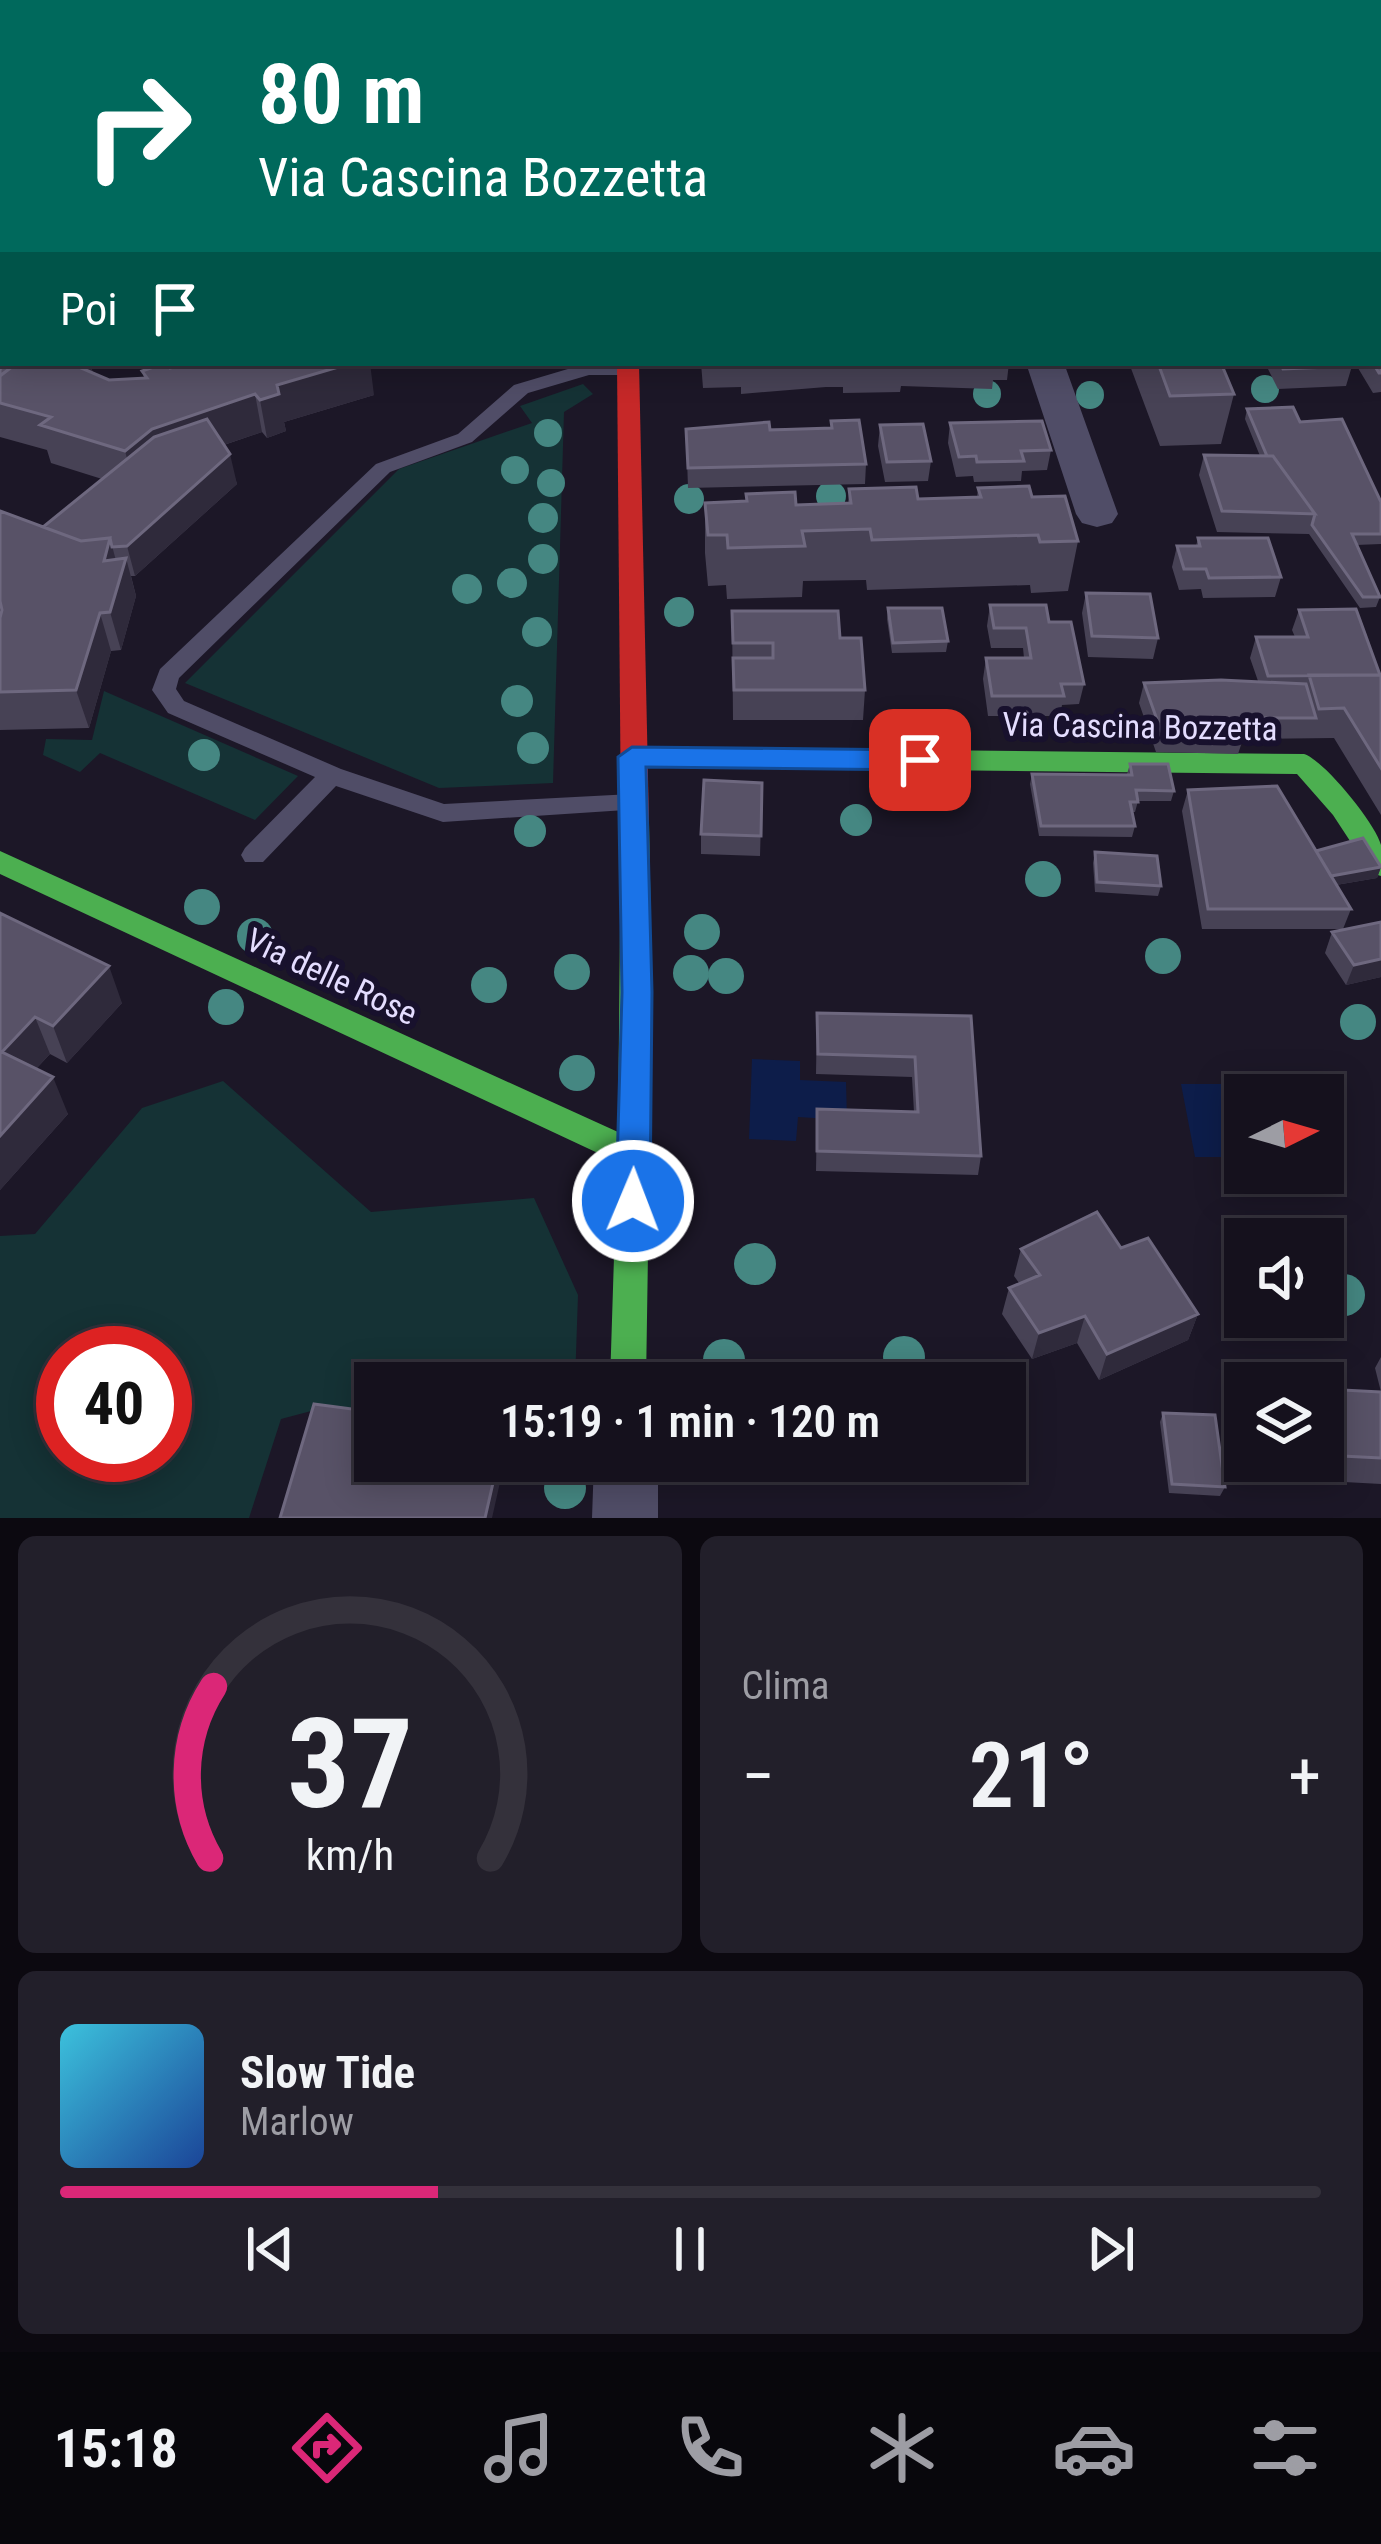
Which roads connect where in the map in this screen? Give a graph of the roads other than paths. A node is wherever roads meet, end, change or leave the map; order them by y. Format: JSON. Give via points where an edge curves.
{"nodes":[{"id":1,"x":628,"y":366,"type":"edge"},
{"id":2,"x":1046,"y":366,"type":"edge"},
{"id":3,"x":1097,"y":514,"type":"dead end"},
{"id":4,"x":632,"y":757,"type":"junction"},
{"id":5,"x":332,"y":775,"type":"junction"},
{"id":6,"x":634,"y":803,"type":"junction"},
{"id":7,"x":254,"y":855,"type":"dead end"},
{"id":8,"x":0,"y":862,"type":"edge"},
{"id":9,"x":1381,"y":865,"type":"edge"},
{"id":10,"x":634,"y":1155,"type":"junction"},
{"id":11,"x":629,"y":1362,"type":"edge"},
{"id":12,"x":626,"y":1482,"type":"edge"},
{"id":13,"x":625,"y":1518,"type":"edge"}],
"edges":[{"from":1,"to":4,"type":"street"},
{"from":1,"to":5,"type":"lane","via":[[521,389],[465,438],[383,469],[168,675],[164,690],[176,706]]},
{"from":2,"to":3,"type":"street"},
{"from":4,"to":6,"type":"street"},
{"from":4,"to":9,"type":"street","name":"Via Cascina Bozzetta","via":[[1304,764]]},
{"from":5,"to":6,"type":"lane","via":[[442,813]]},
{"from":5,"to":7,"type":"lane"},
{"from":6,"to":10,"type":"street"},
{"from":8,"to":10,"type":"street","name":"Via delle Rose"},
{"from":10,"to":11,"type":"street"},
{"from":12,"to":13,"type":"street"}]}
